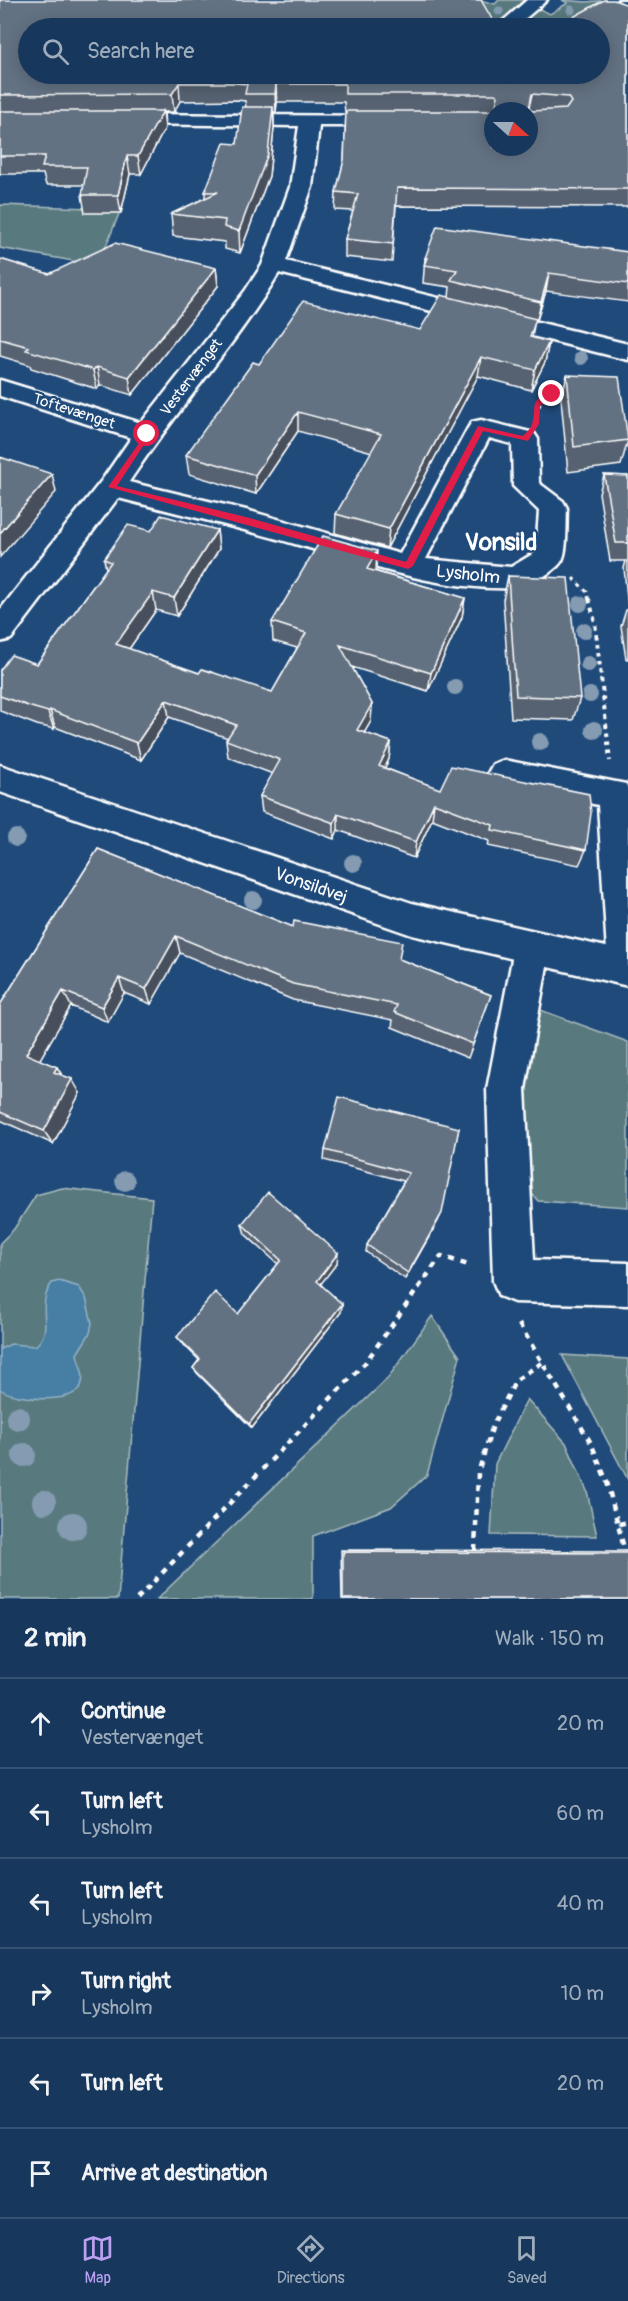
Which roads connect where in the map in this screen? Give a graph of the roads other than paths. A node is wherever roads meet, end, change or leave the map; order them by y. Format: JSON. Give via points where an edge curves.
{"nodes":[{"id":1,"x":538,"y":0,"type":"edge"},
{"id":2,"x":516,"y":18,"type":"edge"},
{"id":3,"x":95,"y":120,"type":"edge"},
{"id":4,"x":310,"y":120,"type":"junction"},
{"id":5,"x":413,"y":120,"type":"edge"},
{"id":6,"x":273,"y":265,"type":"junction"},
{"id":7,"x":628,"y":352,"type":"edge"},
{"id":8,"x":0,"y":388,"type":"edge"},
{"id":9,"x":147,"y":434,"type":"junction"},
{"id":10,"x":112,"y":487,"type":"junction"},
{"id":11,"x":408,"y":566,"type":"junction"},
{"id":12,"x":0,"y":631,"type":"edge"},
{"id":13,"x":504,"y":773,"type":"dead end"},
{"id":14,"x":0,"y":778,"type":"edge"},
{"id":15,"x":532,"y":949,"type":"junction"},
{"id":16,"x":627,"y":969,"type":"edge"},
{"id":17,"x":628,"y":1284,"type":"edge"}],
"edges":[{"from":1,"to":2,"type":"street"},
{"from":3,"to":4,"type":"street"},
{"from":4,"to":5,"type":"street"},
{"from":4,"to":6,"type":"street","name":"Vestervænget","via":[[301,187]]},
{"from":6,"to":7,"type":"street"},
{"from":6,"to":9,"type":"street","name":"Vestervænget"},
{"from":8,"to":9,"type":"street","name":"Toftevænget"},
{"from":9,"to":10,"type":"street","name":"Vestervænget"},
{"from":10,"to":11,"type":"street","name":"Lysholm"},
{"from":10,"to":12,"type":"street","name":"Vestervænget"},
{"from":11,"to":11,"type":"street","name":"Lysholm","via":[[516,578],[550,557],[553,508],[526,486],[525,439],[481,428]]},
{"from":13,"to":16,"type":"street","via":[[614,794]]},
{"from":14,"to":15,"type":"street","name":"Vonsildvej","via":[[412,920]]},
{"from":15,"to":16,"type":"street","name":"Vonsildvej"},
{"from":15,"to":17,"type":"street","via":[[506,1089],[514,1281]]}]}
